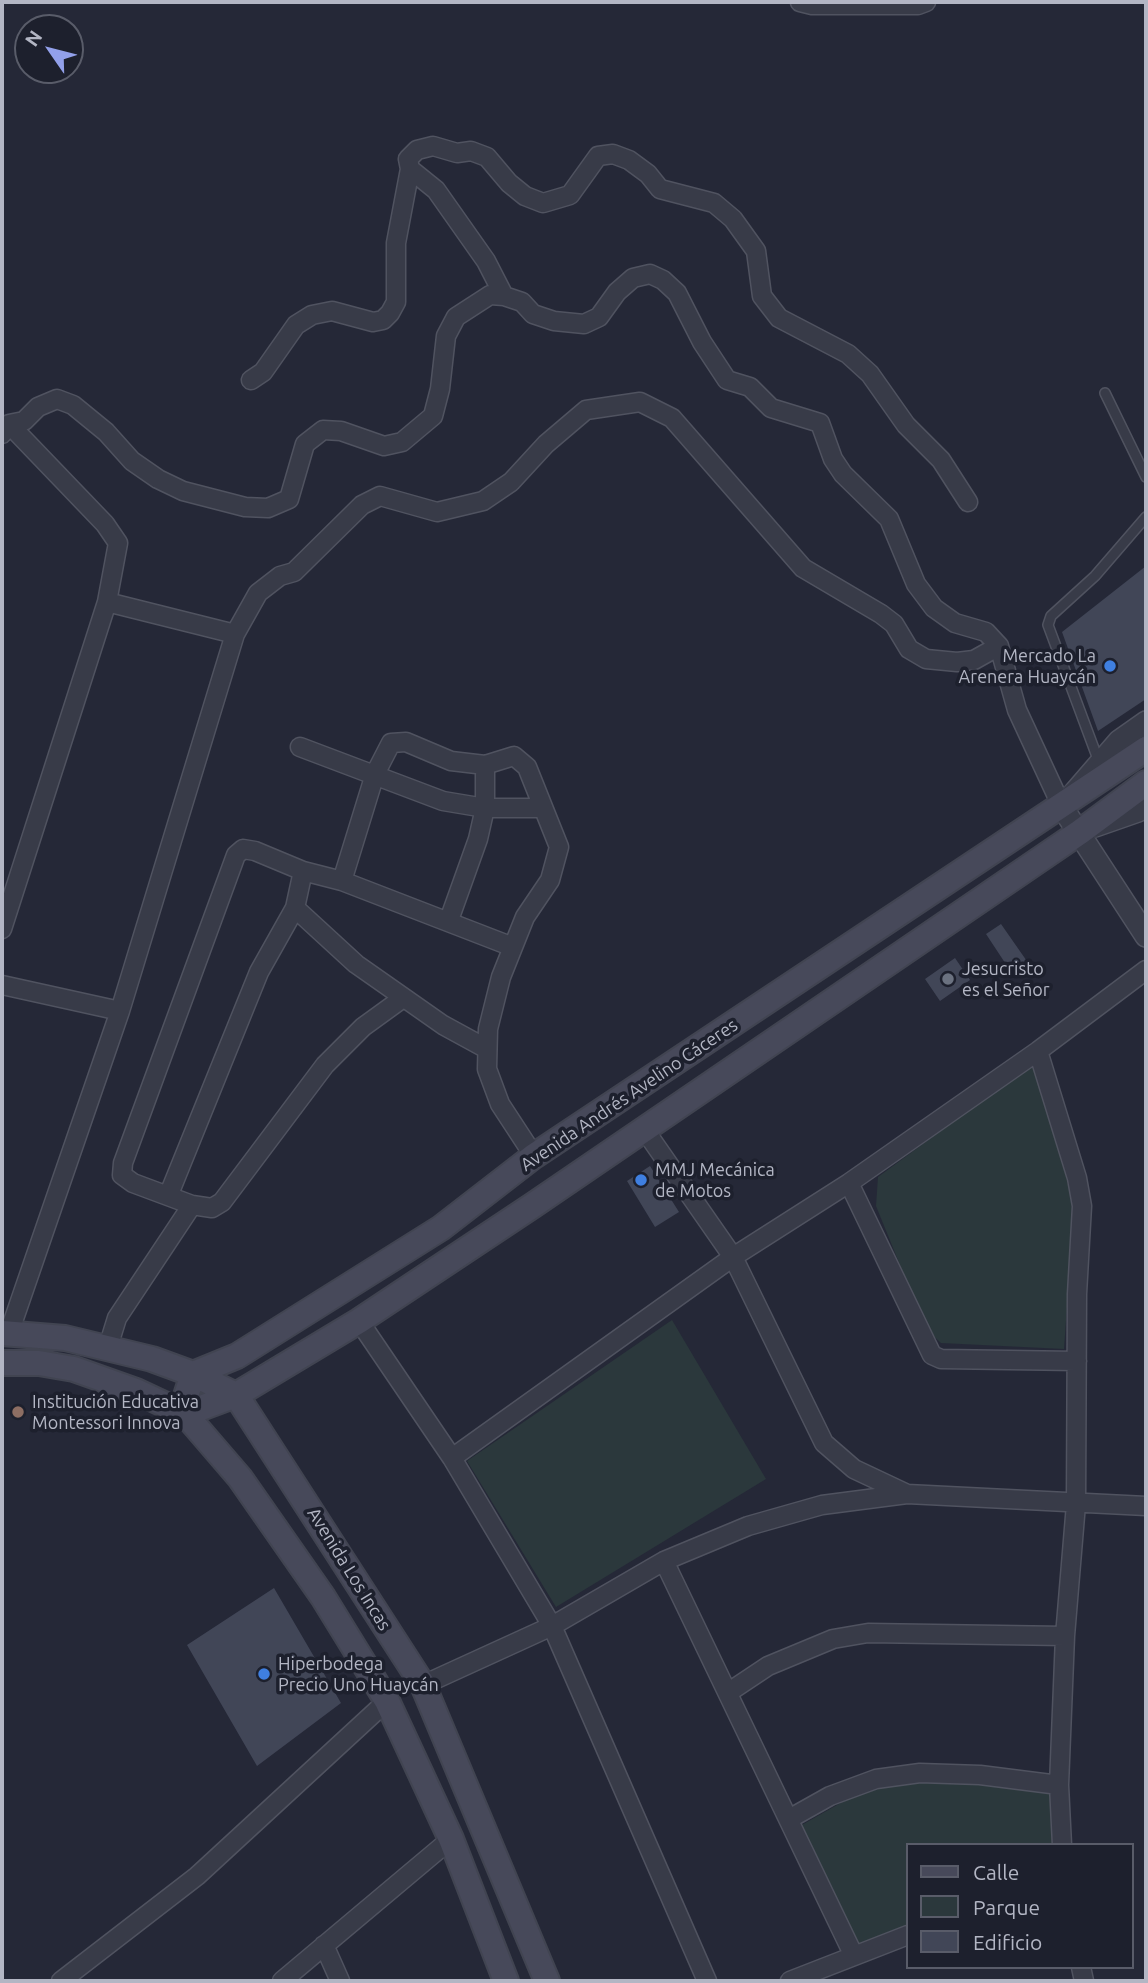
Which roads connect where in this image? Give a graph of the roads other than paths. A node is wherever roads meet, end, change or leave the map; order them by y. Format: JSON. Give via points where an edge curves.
{"nodes":[{"id":1,"x":800,"y":2,"type":"edge"},
{"id":2,"x":926,"y":2,"type":"edge"},
{"id":3,"x":410,"y":169,"type":"junction"},
{"id":4,"x":504,"y":296,"type":"junction"},
{"id":5,"x":251,"y":380,"type":"dead end"},
{"id":6,"x":1105,"y":393,"type":"dead end"},
{"id":7,"x":5,"y":429,"type":"edge"},
{"id":8,"x":1146,"y":477,"type":"edge"},
{"id":9,"x":968,"y":502,"type":"dead end"},
{"id":10,"x":1146,"y":517,"type":"edge"},
{"id":11,"x":107,"y":602,"type":"junction"},
{"id":12,"x":235,"y":634,"type":"junction"},
{"id":13,"x":999,"y":646,"type":"junction"},
{"id":14,"x":1146,"y":722,"type":"edge"},
{"id":15,"x":300,"y":747,"type":"dead end"},
{"id":16,"x":1146,"y":749,"type":"edge"},
{"id":17,"x":1100,"y":763,"type":"junction"},
{"id":18,"x":485,"y":765,"type":"junction"},
{"id":19,"x":375,"y":775,"type":"junction"},
{"id":20,"x":1146,"y":783,"type":"edge"},
{"id":21,"x":1146,"y":805,"type":"edge"},
{"id":22,"x":1062,"y":807,"type":"junction"},
{"id":23,"x":485,"y":808,"type":"junction"},
{"id":24,"x":542,"y":808,"type":"junction"},
{"id":25,"x":1080,"y":832,"type":"junction"},
{"id":26,"x":303,"y":872,"type":"junction"},
{"id":27,"x":342,"y":881,"type":"junction"},
{"id":28,"x":295,"y":908,"type":"junction"},
{"id":29,"x":449,"y":920,"type":"junction"},
{"id":30,"x":2,"y":929,"type":"edge"},
{"id":31,"x":1146,"y":936,"type":"edge"},
{"id":32,"x":513,"y":947,"type":"junction"},
{"id":33,"x":1146,"y":970,"type":"edge"},
{"id":34,"x":816,"y":972,"type":"junction"},
{"id":35,"x":2,"y":985,"type":"edge"},
{"id":36,"x":403,"y":998,"type":"junction"},
{"id":37,"x":835,"y":998,"type":"junction"},
{"id":38,"x":120,"y":1011,"type":"junction"},
{"id":39,"x":488,"y":1049,"type":"junction"},
{"id":40,"x":1038,"y":1051,"type":"junction"},
{"id":41,"x":645,"y":1129,"type":"junction"},
{"id":42,"x":534,"y":1156,"type":"junction"},
{"id":43,"x":849,"y":1183,"type":"junction"},
{"id":44,"x":169,"y":1194,"type":"junction"},
{"id":45,"x":192,"y":1205,"type":"junction"},
{"id":46,"x":441,"y":1228,"type":"junction"},
{"id":47,"x":457,"y":1255,"type":"junction"},
{"id":48,"x":733,"y":1257,"type":"junction"},
{"id":49,"x":359,"y":1321,"type":"junction"},
{"id":50,"x":5,"y":1333,"type":"edge"},
{"id":51,"x":108,"y":1348,"type":"junction"},
{"id":52,"x":1077,"y":1361,"type":"junction"},
{"id":53,"x":2,"y":1363,"type":"edge"},
{"id":54,"x":193,"y":1374,"type":"junction"},
{"id":55,"x":236,"y":1395,"type":"junction"},
{"id":56,"x":184,"y":1415,"type":"junction"},
{"id":57,"x":452,"y":1458,"type":"junction"},
{"id":58,"x":906,"y":1494,"type":"junction"},
{"id":59,"x":1076,"y":1504,"type":"junction"},
{"id":60,"x":1146,"y":1506,"type":"edge"},
{"id":61,"x":664,"y":1561,"type":"junction"},
{"id":62,"x":552,"y":1626,"type":"junction"},
{"id":63,"x":1065,"y":1636,"type":"junction"},
{"id":64,"x":422,"y":1685,"type":"junction"},
{"id":65,"x":729,"y":1692,"type":"junction"},
{"id":66,"x":387,"y":1701,"type":"junction"},
{"id":67,"x":1059,"y":1785,"type":"junction"},
{"id":68,"x":789,"y":1819,"type":"junction"},
{"id":69,"x":451,"y":1839,"type":"junction"},
{"id":70,"x":1062,"y":1843,"type":"edge"},
{"id":71,"x":906,"y":1936,"type":"edge"},
{"id":72,"x":324,"y":1945,"type":"junction"},
{"id":73,"x":854,"y":1956,"type":"junction"},
{"id":74,"x":61,"y":1981,"type":"edge"},
{"id":75,"x":282,"y":1981,"type":"edge"},
{"id":76,"x":341,"y":1981,"type":"edge"},
{"id":77,"x":506,"y":1981,"type":"edge"},
{"id":78,"x":547,"y":1981,"type":"edge"},
{"id":79,"x":707,"y":1981,"type":"edge"},
{"id":80,"x":790,"y":1981,"type":"edge"}],
"edges":[{"from":1,"to":2,"type":"street"},
{"from":3,"to":4,"type":"street","via":[[436,190],[486,261]]},
{"from":3,"to":5,"type":"street","via":[[396,243],[396,302],[390,313],[373,322],[332,311],[312,315],[296,325],[263,372]]},
{"from":3,"to":9,"type":"street","via":[[408,159],[417,150],[433,146],[457,153],[471,151],[487,157],[525,196],[543,203],[570,195],[598,156],[613,154],[649,174],[660,189],[714,203],[733,219],[756,251],[762,296],[779,318],[848,354],[870,374],[906,425],[941,460]]},
{"from":4,"to":7,"type":"street","via":[[489,295],[456,317],[446,336],[433,416],[402,442],[384,446],[341,431],[323,430],[305,444],[289,499],[268,508],[245,507],[158,480],[73,405],[57,399]]},
{"from":4,"to":13,"type":"street","via":[[554,321],[584,324],[599,317],[633,278],[650,274],[663,280],[685,305],[727,380],[750,387],[771,408],[820,423],[843,474],[889,519],[916,584],[934,608],[955,623],[986,632]]},
{"from":6,"to":8,"type":"lane"},
{"from":7,"to":11,"type":"street","via":[[105,524],[118,542]]},
{"from":10,"to":17,"type":"lane","via":[[1095,576],[1051,616],[1048,625]]},
{"from":11,"to":12,"type":"street"},
{"from":11,"to":30,"type":"street"},
{"from":12,"to":13,"type":"street","via":[[258,593],[293,572],[362,505],[380,496],[437,512],[483,501],[511,482],[545,444],[586,410],[640,402],[672,418],[803,568],[881,614],[894,624],[909,649],[926,659],[957,662],[974,660]]},
{"from":12,"to":38,"type":"street"},
{"from":13,"to":22,"type":"street","via":[[1017,710]]},
{"from":14,"to":17,"type":"street","name":"Avenida Andrés Avelino Cáceres","via":[[1119,741]]},
{"from":15,"to":19,"type":"street"},
{"from":16,"to":22,"type":"main road","name":"Avenida Andrés Avelino Cáceres"},
{"from":17,"to":22,"type":"street","name":"Avenida Andrés Avelino Cáceres"},
{"from":18,"to":19,"type":"street","via":[[451,761],[406,742],[391,743]]},
{"from":18,"to":23,"type":"street"},
{"from":18,"to":24,"type":"street","via":[[514,757],[522,760]]},
{"from":19,"to":23,"type":"street","via":[[443,801]]},
{"from":19,"to":27,"type":"street"},
{"from":20,"to":25,"type":"main road","name":"Avenida Andrés Avelino Cáceres"},
{"from":21,"to":25,"type":"street","name":"Avenida Andrés Avelino Cáceres"},
{"from":22,"to":25,"type":"street"},
{"from":22,"to":34,"type":"main road","name":"Avenida Andrés Avelino Cáceres"},
{"from":23,"to":24,"type":"street"},
{"from":23,"to":29,"type":"street"},
{"from":24,"to":32,"type":"street","via":[[559,847],[556,863]]},
{"from":25,"to":31,"type":"street"},
{"from":25,"to":37,"type":"main road","name":"Avenida Andrés Avelino Cáceres"},
{"from":26,"to":27,"type":"street"},
{"from":26,"to":28,"type":"street"},
{"from":26,"to":44,"type":"street","via":[[255,851],[243,849],[236,855],[123,1163],[122,1175],[133,1183]]},
{"from":27,"to":29,"type":"street"},
{"from":28,"to":36,"type":"street","via":[[356,964]]},
{"from":28,"to":44,"type":"street","via":[[259,972]]},
{"from":29,"to":32,"type":"street"},
{"from":32,"to":39,"type":"street","via":[[488,1029]]},
{"from":33,"to":40,"type":"street"},
{"from":34,"to":37,"type":"main road"},
{"from":34,"to":42,"type":"main road","name":"Avenida Andrés Avelino Cáceres"},
{"from":35,"to":38,"type":"street"},
{"from":36,"to":39,"type":"street"},
{"from":36,"to":45,"type":"street","via":[[363,1027],[325,1065],[222,1202],[212,1208]]},
{"from":37,"to":41,"type":"main road","name":"Avenida Andrés Avelino Cáceres"},
{"from":38,"to":50,"type":"street"},
{"from":39,"to":42,"type":"street","via":[[487,1069],[500,1104]]},
{"from":40,"to":43,"type":"street"},
{"from":40,"to":52,"type":"street","via":[[1082,1206]]},
{"from":41,"to":47,"type":"main road","name":"Avenida Andrés Avelino Cáceres"},
{"from":41,"to":48,"type":"street"},
{"from":42,"to":46,"type":"main road","name":"Avenida Andrés Avelino Cáceres"},
{"from":43,"to":48,"type":"street"},
{"from":43,"to":52,"type":"street","via":[[932,1355],[941,1359]]},
{"from":44,"to":45,"type":"street"},
{"from":45,"to":51,"type":"street","via":[[117,1318]]},
{"from":46,"to":47,"type":"main road"},
{"from":46,"to":54,"type":"main road","name":"Avenida Andrés Avelino Cáceres","via":[[237,1356]]},
{"from":47,"to":49,"type":"main road","name":"Avenida Andrés Avelino Cáceres"},
{"from":48,"to":57,"type":"street"},
{"from":48,"to":58,"type":"street","via":[[824,1443],[854,1469]]},
{"from":49,"to":55,"type":"main road","name":"Avenida Andrés Avelino Cáceres"},
{"from":49,"to":57,"type":"street"},
{"from":50,"to":51,"type":"main road","via":[[65,1338]]},
{"from":51,"to":54,"type":"main road"},
{"from":52,"to":59,"type":"street"},
{"from":53,"to":56,"type":"main road","via":[[74,1369],[136,1391]]},
{"from":54,"to":55,"type":"main road"},
{"from":54,"to":56,"type":"main road"},
{"from":55,"to":56,"type":"main road","name":"Avenida Andrés Avelino Cáceres"},
{"from":55,"to":64,"type":"main road","name":"Avenida Los Incas"},
{"from":56,"to":66,"type":"main road","name":"Avenida Los Incas","via":[[247,1489],[323,1597]]},
{"from":57,"to":62,"type":"street"},
{"from":58,"to":59,"type":"street"},
{"from":58,"to":61,"type":"street","via":[[822,1505],[748,1526]]},
{"from":59,"to":60,"type":"street"},
{"from":59,"to":63,"type":"street"},
{"from":61,"to":62,"type":"street"},
{"from":61,"to":65,"type":"street"},
{"from":62,"to":64,"type":"street"},
{"from":62,"to":79,"type":"street"},
{"from":63,"to":65,"type":"street","via":[[868,1633],[834,1639],[768,1666]]},
{"from":63,"to":67,"type":"street"},
{"from":64,"to":78,"type":"main road","name":"Avenida Los Incas"},
{"from":65,"to":68,"type":"street"},
{"from":66,"to":69,"type":"main road","name":"Avenida Los Incas"},
{"from":66,"to":74,"type":"street","via":[[197,1876]]},
{"from":67,"to":68,"type":"street","via":[[920,1773],[876,1779],[830,1796]]},
{"from":67,"to":70,"type":"street"},
{"from":68,"to":73,"type":"street"},
{"from":69,"to":72,"type":"street"},
{"from":69,"to":77,"type":"main road","name":"Avenida Los Incas"},
{"from":71,"to":73,"type":"street"},
{"from":72,"to":75,"type":"street"},
{"from":72,"to":76,"type":"street"},
{"from":73,"to":80,"type":"street"}]}
